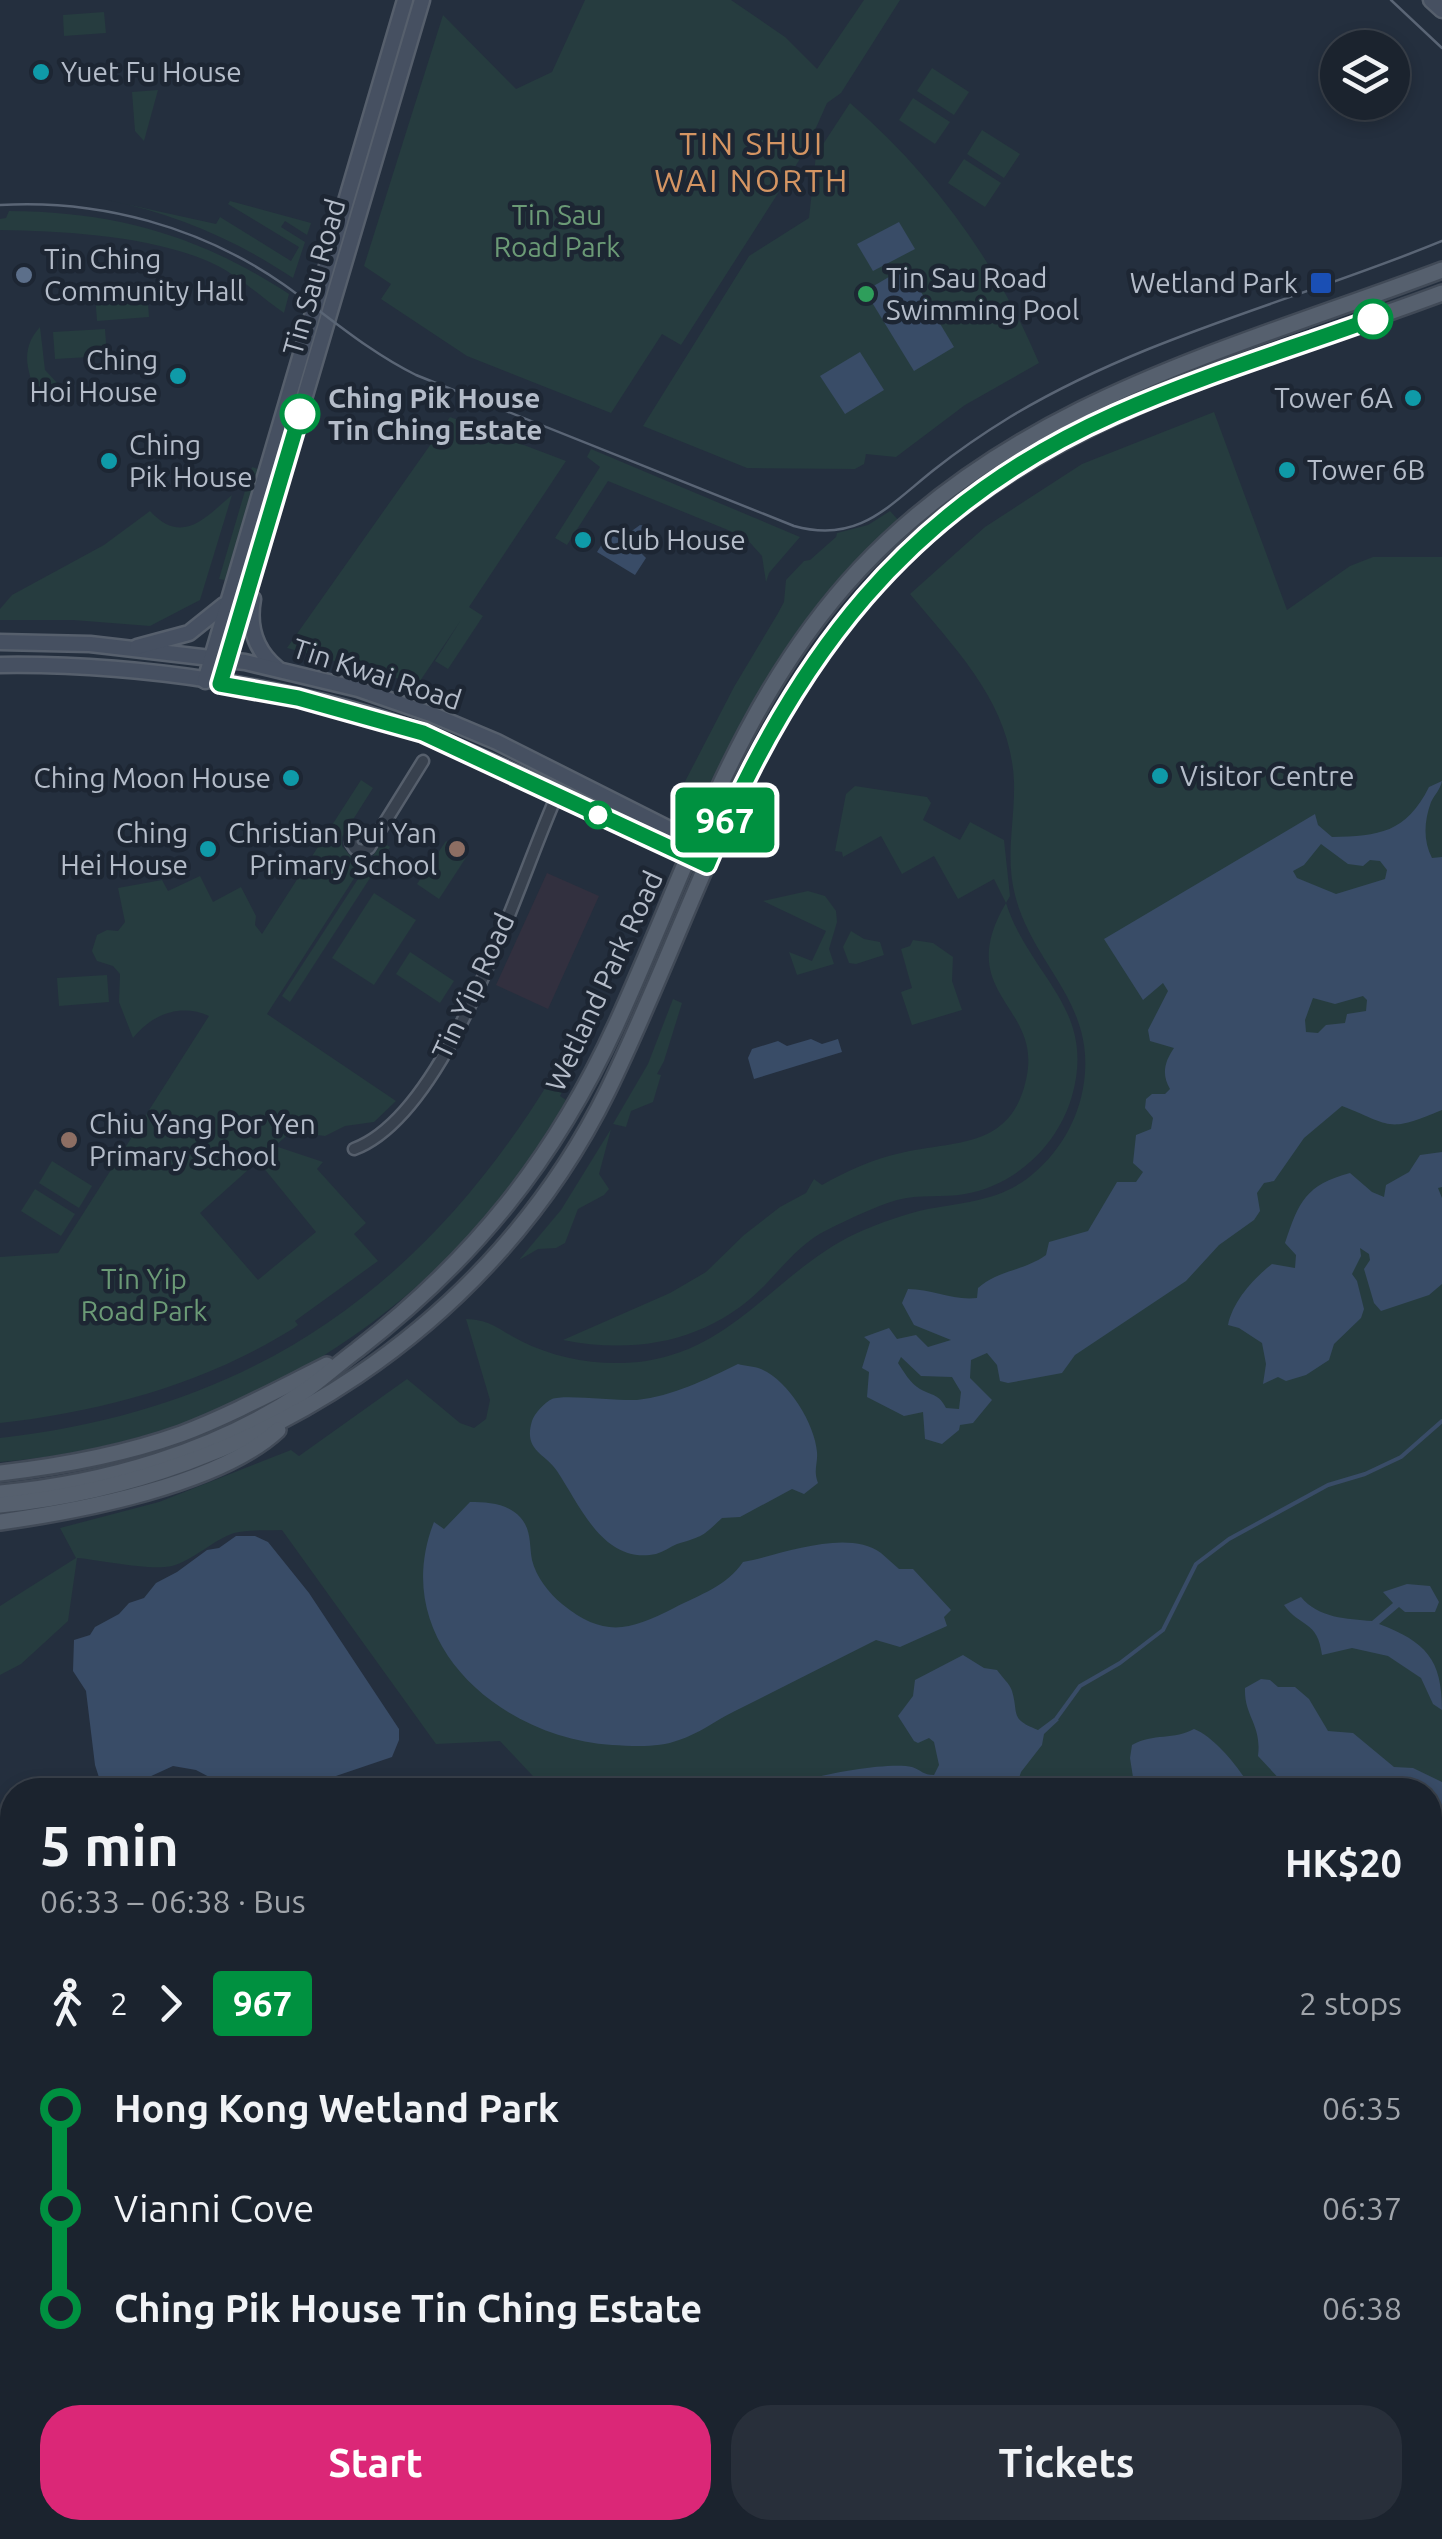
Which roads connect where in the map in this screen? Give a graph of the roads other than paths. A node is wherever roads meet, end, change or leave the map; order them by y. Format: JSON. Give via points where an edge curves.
{"nodes":[{"id":1,"x":405,"y":0,"type":"edge"},
{"id":2,"x":422,"y":0,"type":"edge"},
{"id":3,"x":1431,"y":0,"type":"edge"},
{"id":4,"x":1442,"y":10,"type":"edge"},
{"id":5,"x":1442,"y":270,"type":"edge"},
{"id":6,"x":1442,"y":293,"type":"edge"},
{"id":7,"x":264,"y":535,"type":"junction"},
{"id":8,"x":227,"y":600,"type":"junction"},
{"id":9,"x":0,"y":642,"type":"edge"},
{"id":10,"x":130,"y":648,"type":"junction"},
{"id":11,"x":210,"y":659,"type":"junction"},
{"id":12,"x":227,"y":660,"type":"junction"},
{"id":13,"x":0,"y":665,"type":"edge"},
{"id":14,"x":278,"y":669,"type":"junction"},
{"id":15,"x":212,"y":682,"type":"junction"},
{"id":16,"x":423,"y":761,"type":"dead end"},
{"id":17,"x":557,"y":795,"type":"junction"},
{"id":18,"x":353,"y":835,"type":"dead end"},
{"id":19,"x":686,"y":850,"type":"junction"},
{"id":20,"x":710,"y":858,"type":"junction"},
{"id":21,"x":354,"y":1149,"type":"dead end"},
{"id":22,"x":354,"y":1352,"type":"junction"},
{"id":23,"x":288,"y":1420,"type":"junction"},
{"id":24,"x":216,"y":1445,"type":"junction"},
{"id":25,"x":0,"y":1473,"type":"edge"},
{"id":26,"x":0,"y":1493,"type":"edge"},
{"id":27,"x":0,"y":1506,"type":"edge"},
{"id":28,"x":0,"y":1522,"type":"edge"}],
"edges":[{"from":1,"to":8,"type":"street","name":"Tin Sau Road"},
{"from":2,"to":7,"type":"street","name":"Tin Sau Road"},
{"from":3,"to":4,"type":"street"},
{"from":5,"to":19,"type":"main road","via":[[1107,396],[960,480],[884,545],[810,628],[747,727]]},
{"from":6,"to":20,"type":"main road","name":"Wetland Park Road","via":[[1116,414],[973,497],[899,560],[828,642],[766,737]]},
{"from":7,"to":12,"type":"street","name":"Tin Sau Road"},
{"from":7,"to":14,"type":"street","via":[[252,629]]},
{"from":8,"to":10,"type":"street","via":[[190,632]]},
{"from":8,"to":11,"type":"street","name":"Tin Sau Road"},
{"from":9,"to":10,"type":"street","name":"Tin Kwai Road"},
{"from":10,"to":11,"type":"street","name":"Tin Kwai Road"},
{"from":11,"to":12,"type":"street","name":"Tin Kwai Road"},
{"from":11,"to":15,"type":"street","name":"Tin Sau Road"},
{"from":12,"to":14,"type":"street","name":"Tin Kwai Road"},
{"from":12,"to":15,"type":"street","name":"Tin Sau Road"},
{"from":13,"to":15,"type":"street","name":"Tin Kwai Road","via":[[114,668]]},
{"from":14,"to":19,"type":"street","name":"Tin Kwai Road","via":[[449,722]]},
{"from":15,"to":17,"type":"street","name":"Tin Kwai Road","via":[[392,722]]},
{"from":16,"to":18,"type":"street","via":[[369,848],[354,850]]},
{"from":17,"to":19,"type":"street","name":"Tin Kwai Road"},
{"from":17,"to":21,"type":"street","name":"Tin Yip Road","via":[[450,1042],[396,1122]]},
{"from":19,"to":20,"type":"street","name":"Tin Kwai Road"},
{"from":19,"to":22,"type":"main road","name":"Wetland Park Road","via":[[586,1086],[528,1180],[452,1268]]},
{"from":20,"to":23,"type":"main road","name":"Wetland Park Road","via":[[611,1084],[547,1193],[468,1284],[414,1333]]},
{"from":22,"to":24,"type":"main road","name":"Wetland Park Road"},
{"from":22,"to":25,"type":"main road","via":[[182,1434],[109,1455]]},
{"from":23,"to":24,"type":"main road","name":"Wetland Park Road"},
{"from":23,"to":28,"type":"main road","via":[[262,1444],[190,1478]]},
{"from":24,"to":26,"type":"main road","name":"Wetland Park Road","via":[[68,1484]]},
{"from":24,"to":27,"type":"main road","name":"Wetland Park Road","via":[[135,1482]]}]}
